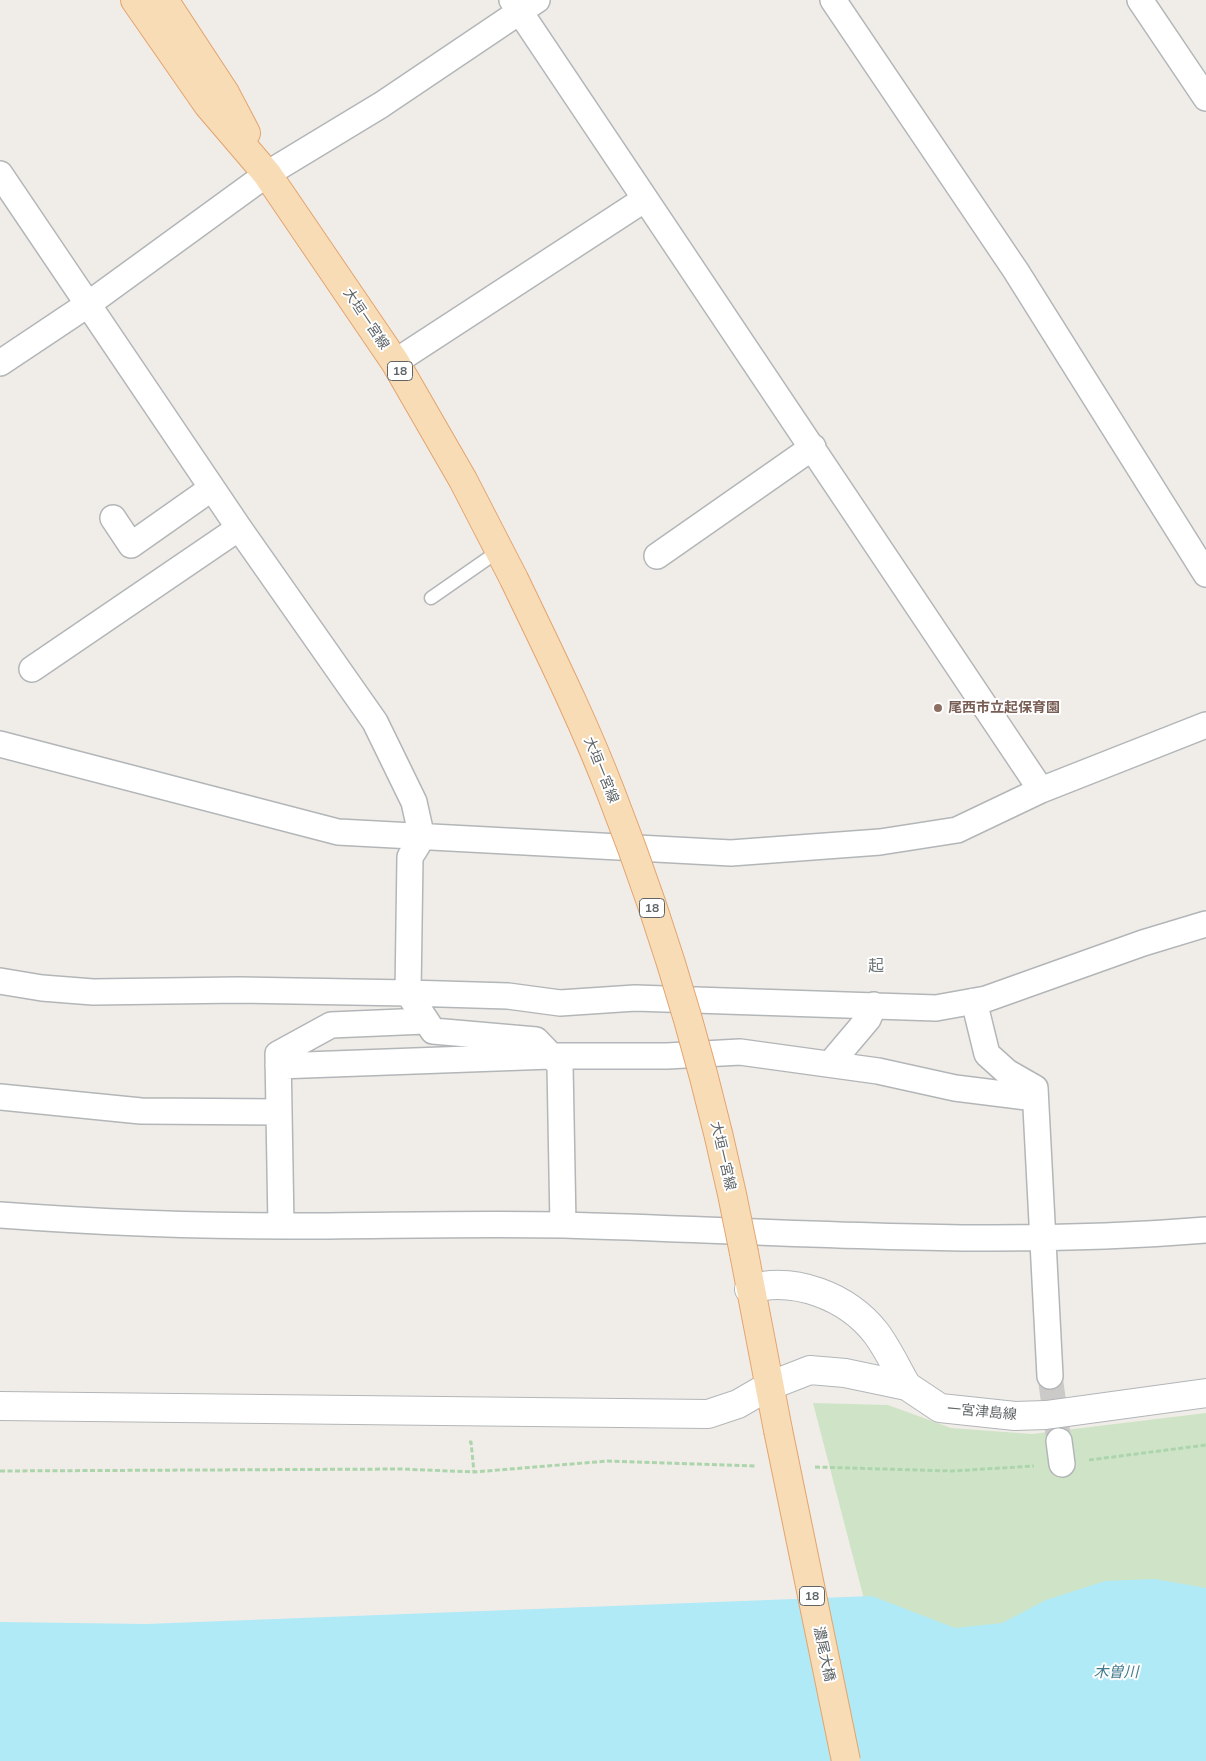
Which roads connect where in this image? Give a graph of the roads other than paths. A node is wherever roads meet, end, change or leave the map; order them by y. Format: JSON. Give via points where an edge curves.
{"nodes":[{"id":1,"x":135,"y":0,"type":"edge"},
{"id":2,"x":164,"y":0,"type":"edge"},
{"id":3,"x":833,"y":0,"type":"edge"},
{"id":4,"x":1140,"y":0,"type":"edge"},
{"id":5,"x":523,"y":4,"type":"edge"},
{"id":6,"x":1206,"y":98,"type":"edge"},
{"id":7,"x":0,"y":174,"type":"edge"},
{"id":8,"x":267,"y":174,"type":"junction"},
{"id":9,"x":645,"y":199,"type":"junction"},
{"id":10,"x":87,"y":305,"type":"junction"},
{"id":11,"x":396,"y":362,"type":"junction"},
{"id":12,"x":0,"y":363,"type":"edge"},
{"id":13,"x":813,"y":447,"type":"junction"},
{"id":14,"x":212,"y":488,"type":"junction"},
{"id":15,"x":113,"y":518,"type":"dead end"},
{"id":16,"x":239,"y":528,"type":"junction"},
{"id":17,"x":500,"y":550,"type":"junction"},
{"id":18,"x":657,"y":556,"type":"dead end"},
{"id":19,"x":1206,"y":574,"type":"edge"},
{"id":20,"x":431,"y":598,"type":"dead end"},
{"id":21,"x":32,"y":669,"type":"dead end"},
{"id":22,"x":1206,"y":725,"type":"edge"},
{"id":23,"x":0,"y":744,"type":"edge"},
{"id":24,"x":1041,"y":790,"type":"junction"},
{"id":25,"x":422,"y":838,"type":"junction"},
{"id":26,"x":1206,"y":924,"type":"edge"},
{"id":27,"x":0,"y":981,"type":"edge"},
{"id":28,"x":408,"y":993,"type":"junction"},
{"id":29,"x":974,"y":1001,"type":"junction"},
{"id":30,"x":874,"y":1005,"type":"junction"},
{"id":31,"x":425,"y":1021,"type":"junction"},
{"id":32,"x":551,"y":1056,"type":"junction"},
{"id":33,"x":830,"y":1064,"type":"junction"},
{"id":34,"x":278,"y":1066,"type":"junction"},
{"id":35,"x":0,"y":1096,"type":"edge"},
{"id":36,"x":1035,"y":1098,"type":"junction"},
{"id":37,"x":278,"y":1112,"type":"junction"},
{"id":38,"x":0,"y":1215,"type":"edge"},
{"id":39,"x":563,"y":1225,"type":"junction"},
{"id":40,"x":281,"y":1226,"type":"junction"},
{"id":41,"x":1206,"y":1230,"type":"edge"},
{"id":42,"x":1042,"y":1239,"type":"junction"},
{"id":43,"x":749,"y":1289,"type":"junction"},
{"id":44,"x":1050,"y":1376,"type":"tunnel mouth"},
{"id":45,"x":769,"y":1386,"type":"junction"},
{"id":46,"x":907,"y":1386,"type":"junction"},
{"id":47,"x":1206,"y":1393,"type":"edge"},
{"id":48,"x":0,"y":1406,"type":"edge"},
{"id":49,"x":778,"y":1430,"type":"joint"},
{"id":50,"x":846,"y":1761,"type":"edge"}],
"edges":[{"from":1,"to":8,"type":"main road","name":"大垣一宮線","number":"18","via":[[208,105]]},
{"from":2,"to":8,"type":"main road","name":"大垣一宮線","number":"18","via":[[225,93]]},
{"from":3,"to":19,"type":"street","via":[[1016,271]]},
{"from":4,"to":6,"type":"street"},
{"from":5,"to":8,"type":"street","via":[[381,105]]},
{"from":5,"to":9,"type":"street"},
{"from":7,"to":10,"type":"street"},
{"from":8,"to":10,"type":"street"},
{"from":8,"to":11,"type":"main road","name":"大垣一宮線","number":"18"},
{"from":9,"to":11,"type":"street"},
{"from":9,"to":13,"type":"street"},
{"from":10,"to":12,"type":"street"},
{"from":10,"to":14,"type":"street"},
{"from":11,"to":17,"type":"main road","name":"大垣一宮線","number":"18"},
{"from":13,"to":18,"type":"street"},
{"from":13,"to":24,"type":"street"},
{"from":14,"to":15,"type":"street","via":[[131,545]]},
{"from":14,"to":16,"type":"street"},
{"from":16,"to":21,"type":"street"},
{"from":16,"to":25,"type":"street","via":[[375,722],[414,802]]},
{"from":17,"to":20,"type":"lane"},
{"from":17,"to":43,"type":"main road","name":"大垣一宮線","number":"18","bridge":true,"via":[[569,694],[611,792],[656,918],[706,1083],[729,1178]]},
{"from":22,"to":24,"type":"street"},
{"from":23,"to":25,"type":"street","via":[[338,832]]},
{"from":24,"to":25,"type":"street","via":[[957,830],[880,842],[730,852]]},
{"from":25,"to":28,"type":"street","via":[[410,857]]},
{"from":26,"to":29,"type":"street"},
{"from":27,"to":28,"type":"street","via":[[93,992]]},
{"from":28,"to":30,"type":"street","via":[[508,996],[560,1003],[635,998]]},
{"from":28,"to":31,"type":"street"},
{"from":29,"to":30,"type":"street","via":[[936,1008]]},
{"from":29,"to":36,"type":"street","via":[[987,1054],[1007,1072],[1035,1088]]},
{"from":30,"to":33,"type":"street","via":[[868,1019]]},
{"from":31,"to":32,"type":"street","via":[[433,1031],[536,1040]]},
{"from":31,"to":34,"type":"street","via":[[330,1025],[278,1054]]},
{"from":32,"to":33,"type":"street","via":[[740,1052]]},
{"from":32,"to":34,"type":"street"},
{"from":32,"to":39,"type":"street","via":[[560,1065]]},
{"from":33,"to":36,"type":"street","via":[[956,1088]]},
{"from":34,"to":37,"type":"street"},
{"from":35,"to":37,"type":"street","via":[[140,1111]]},
{"from":36,"to":42,"type":"street"},
{"from":37,"to":40,"type":"street"},
{"from":38,"to":40,"type":"street"},
{"from":39,"to":40,"type":"street"},
{"from":39,"to":42,"type":"street"},
{"from":41,"to":42,"type":"street"},
{"from":42,"to":44,"type":"street"},
{"from":43,"to":45,"type":"main road","name":"大垣一宮線","number":"18"},
{"from":43,"to":46,"type":"street","via":[[767,1284],[804,1287],[849,1308],[876,1333]]},
{"from":45,"to":46,"type":"street","name":"一宮津島線","via":[[810,1370],[881,1379]]},
{"from":45,"to":48,"type":"street","name":"一宮津島線","via":[[738,1404],[708,1414]]},
{"from":45,"to":49,"type":"main road","name":"大垣一宮線","number":"18"},
{"from":46,"to":47,"type":"street","name":"一宮津島線","via":[[940,1408],[1015,1416],[1046,1415]]},
{"from":49,"to":50,"type":"main road","name":"濃尾大橋","number":"18","bridge":true}]}
